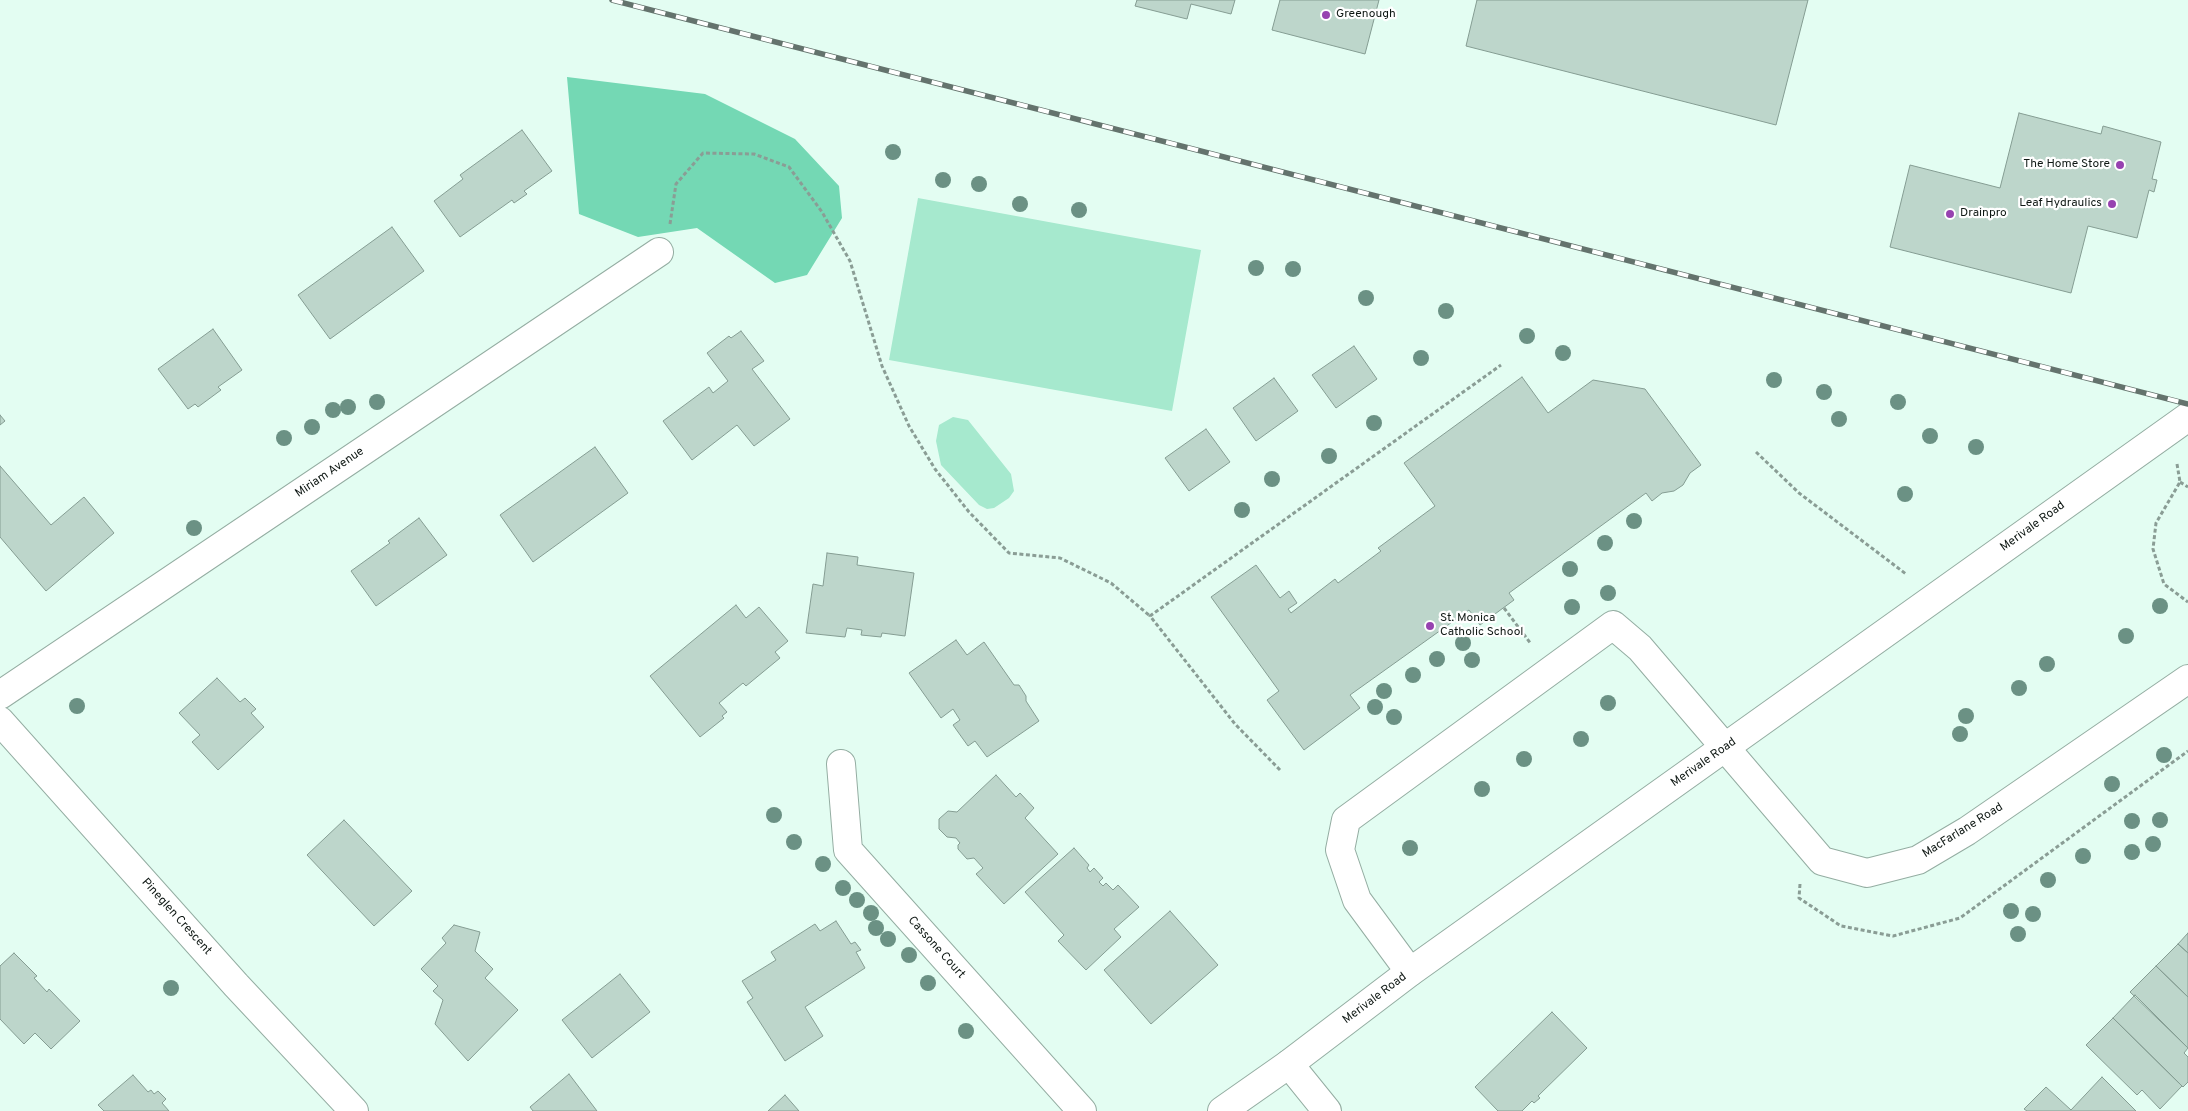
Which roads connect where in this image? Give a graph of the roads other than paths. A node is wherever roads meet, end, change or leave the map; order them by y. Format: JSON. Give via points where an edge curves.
{"nodes":[{"id":1,"x":659,"y":252,"type":"road end"},
{"id":2,"x":2179,"y":423,"type":"edge"},
{"id":3,"x":2188,"y":679,"type":"edge"},
{"id":4,"x":0,"y":695,"type":"edge"},
{"id":5,"x":0,"y":721,"type":"edge"},
{"id":6,"x":1726,"y":747,"type":"junction"},
{"id":7,"x":841,"y":764,"type":"dead end"},
{"id":8,"x":1410,"y":972,"type":"junction"},
{"id":9,"x":1289,"y":1064,"type":"junction"},
{"id":10,"x":354,"y":1111,"type":"edge"},
{"id":11,"x":1082,"y":1111,"type":"edge"},
{"id":12,"x":1222,"y":1111,"type":"edge"},
{"id":13,"x":1327,"y":1111,"type":"edge"}],
"edges":[{"from":1,"to":4,"type":"street","name":"Miriam Avenue"},
{"from":2,"to":6,"type":"street","name":"Merivale Road"},
{"from":3,"to":6,"type":"street","name":"MacFarlane Road","via":[[1967,832],[1918,860],[1867,873],[1822,861]]},
{"from":5,"to":10,"type":"street","name":"Pineglen Crescent","via":[[236,985]]},
{"from":6,"to":8,"type":"street","name":"Merivale Road"},
{"from":6,"to":8,"type":"street","name":"MacFarlane Road","via":[[1640,648],[1613,625],[1346,820],[1340,850],[1357,900]]},
{"from":7,"to":11,"type":"street","name":"Cassone Court","via":[[848,850]]},
{"from":8,"to":9,"type":"street","name":"Merivale Road"},
{"from":9,"to":12,"type":"street","name":"Merivale Road"},
{"from":9,"to":13,"type":"street"}]}
